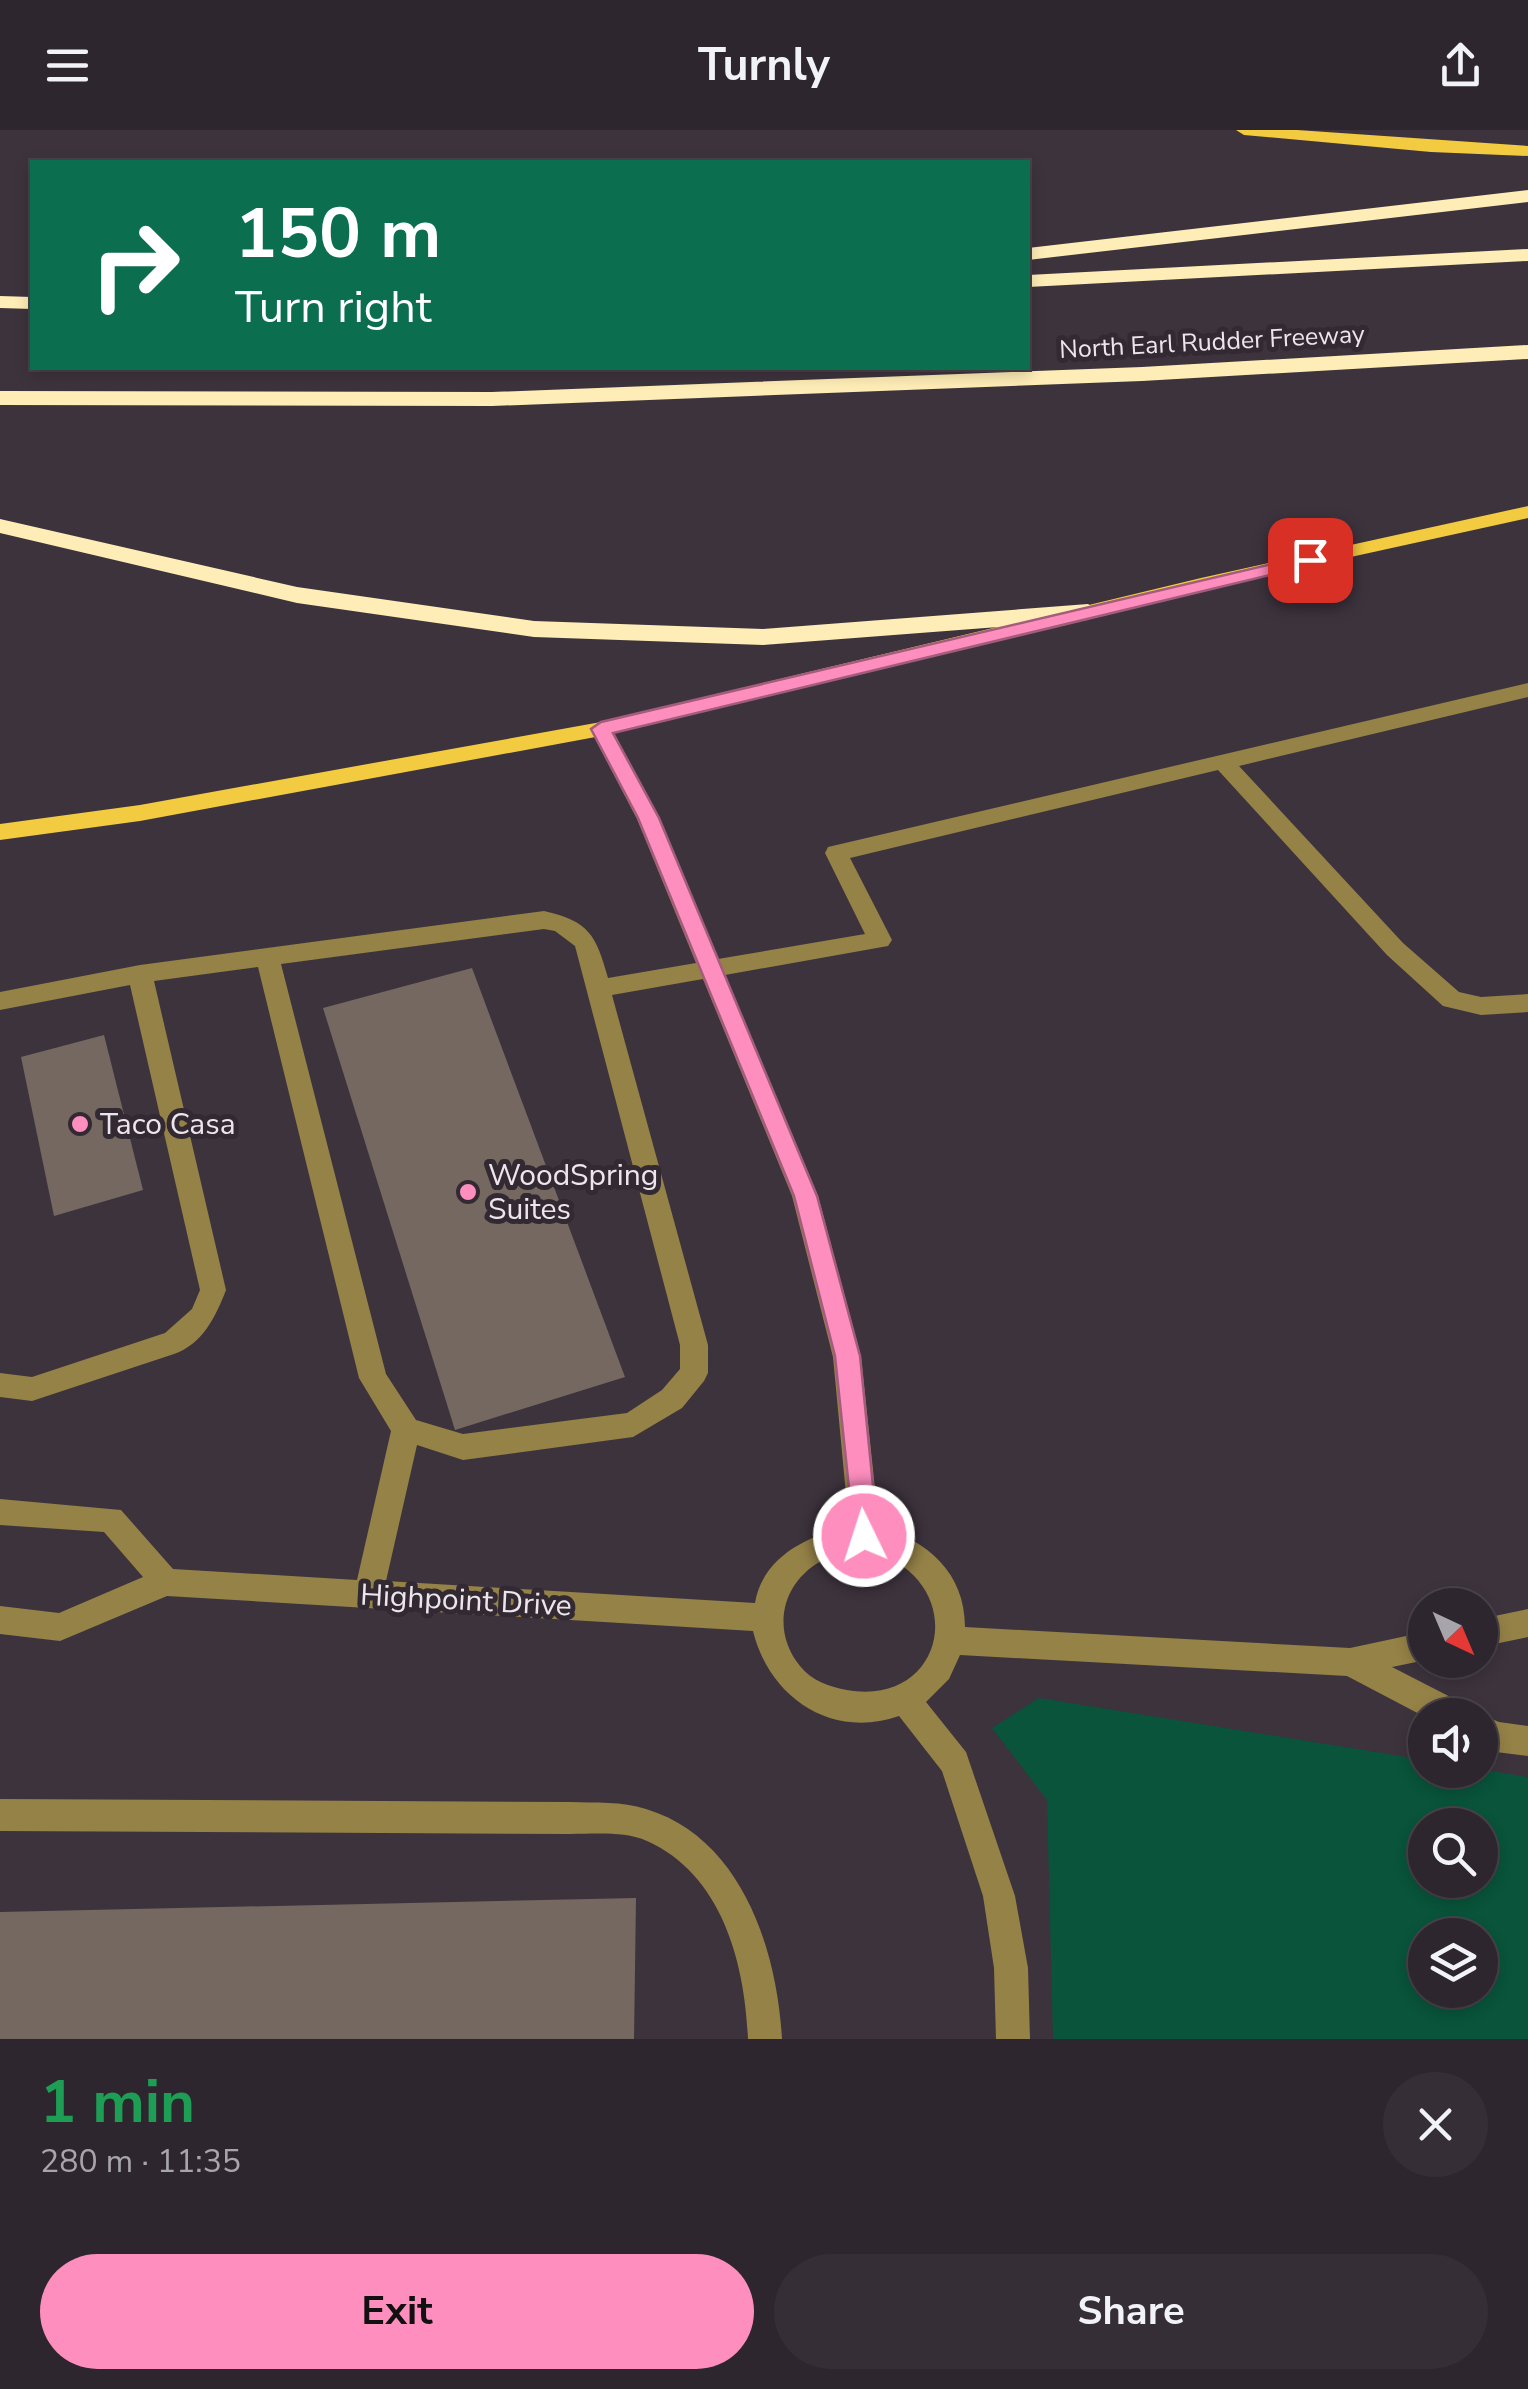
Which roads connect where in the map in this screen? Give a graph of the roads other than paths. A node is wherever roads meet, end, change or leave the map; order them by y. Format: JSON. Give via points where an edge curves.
{"nodes":[{"id":1,"x":1244,"y":130,"type":"edge"},
{"id":2,"x":1528,"y":151,"type":"edge"},
{"id":3,"x":1528,"y":196,"type":"edge"},
{"id":4,"x":1030,"y":254,"type":"edge"},
{"id":5,"x":1528,"y":254,"type":"edge"},
{"id":6,"x":1030,"y":281,"type":"edge"},
{"id":7,"x":0,"y":302,"type":"edge"},
{"id":8,"x":30,"y":303,"type":"edge"},
{"id":9,"x":1528,"y":352,"type":"edge"},
{"id":10,"x":0,"y":398,"type":"edge"},
{"id":11,"x":1528,"y":512,"type":"edge"},
{"id":12,"x":0,"y":526,"type":"edge"},
{"id":13,"x":1088,"y":612,"type":"junction"},
{"id":14,"x":1528,"y":690,"type":"edge"},
{"id":15,"x":601,"y":729,"type":"junction"},
{"id":16,"x":1223,"y":762,"type":"junction"},
{"id":17,"x":0,"y":832,"type":"edge"},
{"id":18,"x":268,"y":957,"type":"junction"},
{"id":19,"x":709,"y":968,"type":"junction"},
{"id":20,"x":140,"y":974,"type":"junction"},
{"id":21,"x":599,"y":988,"type":"junction"},
{"id":22,"x":0,"y":1000,"type":"edge"},
{"id":23,"x":1528,"y":1003,"type":"edge"},
{"id":24,"x":0,"y":1385,"type":"edge"},
{"id":25,"x":406,"y":1429,"type":"junction"},
{"id":26,"x":0,"y":1512,"type":"edge"},
{"id":27,"x":864,"y":1536,"type":"junction"},
{"id":28,"x":166,"y":1582,"type":"junction"},
{"id":29,"x":368,"y":1595,"type":"junction"},
{"id":30,"x":766,"y":1618,"type":"junction"},
{"id":31,"x":0,"y":1620,"type":"edge"},
{"id":32,"x":1528,"y":1623,"type":"edge"},
{"id":33,"x":1498,"y":1629,"type":"edge"},
{"id":34,"x":950,"y":1640,"type":"junction"},
{"id":35,"x":1408,"y":1650,"type":"edge"},
{"id":36,"x":1350,"y":1662,"type":"junction"},
{"id":37,"x":1420,"y":1698,"type":"edge"},
{"id":38,"x":905,"y":1699,"type":"junction"},
{"id":39,"x":1498,"y":1737,"type":"edge"},
{"id":40,"x":1528,"y":1741,"type":"edge"},
{"id":41,"x":0,"y":1815,"type":"edge"},
{"id":42,"x":765,"y":2039,"type":"edge"},
{"id":43,"x":1013,"y":2039,"type":"edge"}],
"edges":[{"from":1,"to":2,"type":"main road"},
{"from":3,"to":4,"type":"highway"},
{"from":5,"to":6,"type":"highway"},
{"from":7,"to":8,"type":"highway"},
{"from":9,"to":10,"type":"highway","name":"North Earl Rudder Freeway","via":[[492,399]]},
{"from":11,"to":13,"type":"main road"},
{"from":12,"to":13,"type":"highway","via":[[297,595],[534,628],[763,637]]},
{"from":13,"to":15,"type":"main road"},
{"from":14,"to":16,"type":"street"},
{"from":15,"to":17,"type":"main road"},
{"from":15,"to":19,"type":"street","via":[[648,818]]},
{"from":16,"to":19,"type":"street","via":[[836,852],[880,940]]},
{"from":16,"to":23,"type":"street","via":[[1395,949],[1452,1000]]},
{"from":18,"to":20,"type":"street"},
{"from":18,"to":21,"type":"street","via":[[544,920],[586,942]]},
{"from":18,"to":25,"type":"street","via":[[373,1378]]},
{"from":19,"to":21,"type":"street"},
{"from":19,"to":27,"type":"street","via":[[806,1196],[847,1356]]},
{"from":20,"to":22,"type":"street"},
{"from":20,"to":24,"type":"street","via":[[213,1290],[202,1316],[174,1342],[32,1389]]},
{"from":21,"to":25,"type":"street","via":[[694,1345],[694,1373],[633,1425],[463,1447]]},
{"from":25,"to":29,"type":"street"},
{"from":26,"to":28,"type":"street","via":[[111,1519]]},
{"from":27,"to":30,"type":"street","via":[[835,1538],[787,1566]]},
{"from":27,"to":34,"type":"street","via":[[895,1544],[940,1582]]},
{"from":28,"to":29,"type":"street","name":"Highpoint Drive"},
{"from":28,"to":31,"type":"street","name":"Highpoint Drive","via":[[60,1627]]},
{"from":29,"to":30,"type":"street","name":"Highpoint Drive"},
{"from":30,"to":38,"type":"street","via":[[770,1648],[810,1696],[841,1708]]},
{"from":32,"to":33,"type":"street"},
{"from":34,"to":36,"type":"street"},
{"from":34,"to":38,"type":"street","via":[[942,1664]]},
{"from":35,"to":36,"type":"street"},
{"from":36,"to":37,"type":"street"},
{"from":38,"to":43,"type":"street","via":[[955,1763],[999,1896]]},
{"from":39,"to":40,"type":"street"},
{"from":41,"to":42,"type":"street","via":[[570,1818],[652,1826],[693,1850],[724,1890],[755,1956]]}]}
